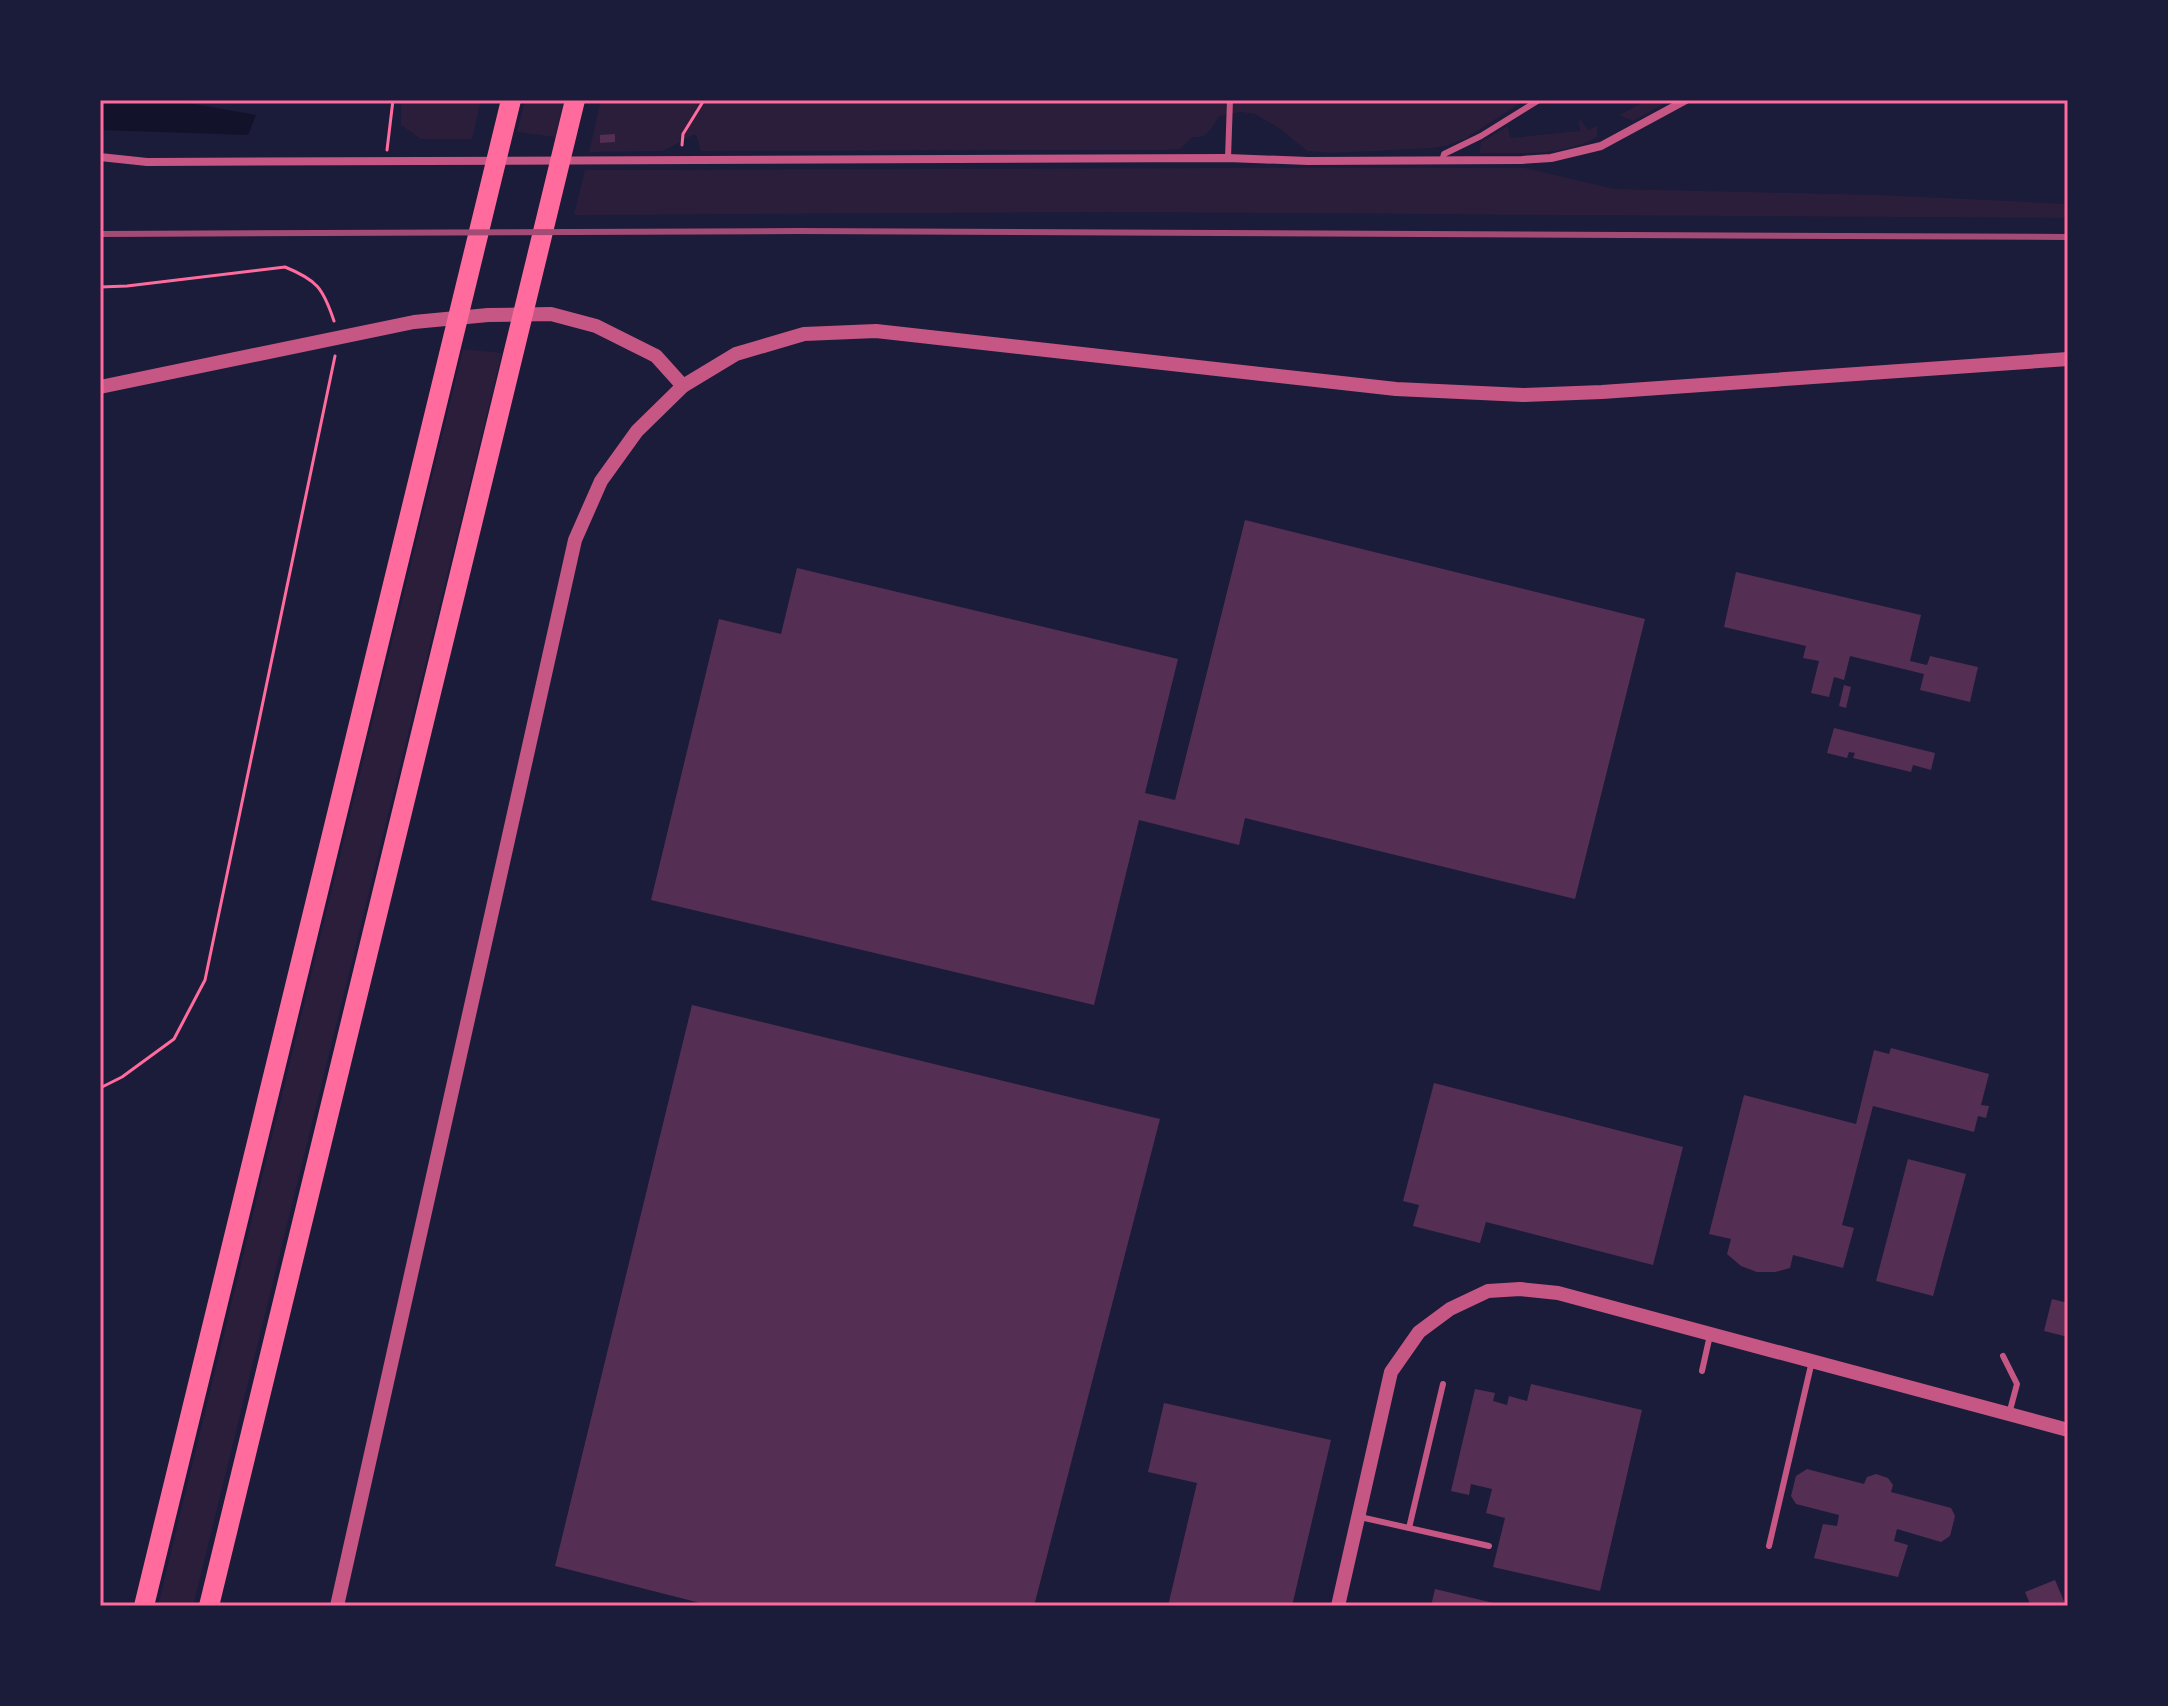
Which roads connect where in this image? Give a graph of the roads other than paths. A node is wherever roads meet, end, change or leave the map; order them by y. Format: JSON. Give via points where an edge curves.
{"nodes":[{"id":1,"x":511,"y":100,"type":"edge"},
{"id":2,"x":575,"y":100,"type":"edge"},
{"id":3,"x":1230,"y":100,"type":"edge"},
{"id":4,"x":1539,"y":100,"type":"edge"},
{"id":5,"x":1686,"y":100,"type":"edge"},
{"id":6,"x":100,"y":157,"type":"edge"},
{"id":7,"x":1228,"y":158,"type":"junction"},
{"id":8,"x":1442,"y":161,"type":"junction"},
{"id":9,"x":2068,"y":359,"type":"edge"},
{"id":10,"x":683,"y":386,"type":"junction"},
{"id":11,"x":100,"y":387,"type":"edge"},
{"id":12,"x":1710,"y":1334,"type":"junction"},
{"id":13,"x":2003,"y":1356,"type":"dead end"},
{"id":14,"x":1812,"y":1361,"type":"junction"},
{"id":15,"x":1702,"y":1371,"type":"dead end"},
{"id":16,"x":1443,"y":1384,"type":"dead end"},
{"id":17,"x":2009,"y":1414,"type":"junction"},
{"id":18,"x":2068,"y":1430,"type":"edge"},
{"id":19,"x":1359,"y":1516,"type":"junction"},
{"id":20,"x":1409,"y":1528,"type":"junction"},
{"id":21,"x":1489,"y":1546,"type":"dead end"},
{"id":22,"x":1769,"y":1546,"type":"dead end"},
{"id":23,"x":144,"y":1606,"type":"edge"},
{"id":24,"x":209,"y":1606,"type":"edge"},
{"id":25,"x":337,"y":1606,"type":"edge"},
{"id":26,"x":1338,"y":1606,"type":"edge"}],
"edges":[{"from":1,"to":23,"type":"highway"},
{"from":2,"to":24,"type":"highway"},
{"from":3,"to":7,"type":"lane"},
{"from":4,"to":8,"type":"lane","via":[[1444,154]]},
{"from":5,"to":8,"type":"street","via":[[1601,146],[1576,153]]},
{"from":6,"to":7,"type":"street","via":[[147,162]]},
{"from":7,"to":8,"type":"street"},
{"from":9,"to":10,"type":"street","via":[[1523,395],[1396,389],[876,331],[804,334],[736,354]]},
{"from":10,"to":11,"type":"street","via":[[656,356],[596,326],[551,314],[414,322]]},
{"from":10,"to":25,"type":"street","via":[[637,431],[601,481],[575,540]]},
{"from":12,"to":14,"type":"street"},
{"from":12,"to":15,"type":"lane"},
{"from":12,"to":19,"type":"street","via":[[1558,1293],[1520,1289],[1488,1291],[1450,1309],[1419,1332],[1391,1372]]},
{"from":13,"to":17,"type":"lane","via":[[2017,1384]]},
{"from":14,"to":17,"type":"street"},
{"from":14,"to":22,"type":"lane"},
{"from":16,"to":20,"type":"lane"},
{"from":17,"to":18,"type":"street"},
{"from":19,"to":20,"type":"lane"},
{"from":19,"to":26,"type":"street"},
{"from":20,"to":21,"type":"lane"}]}
